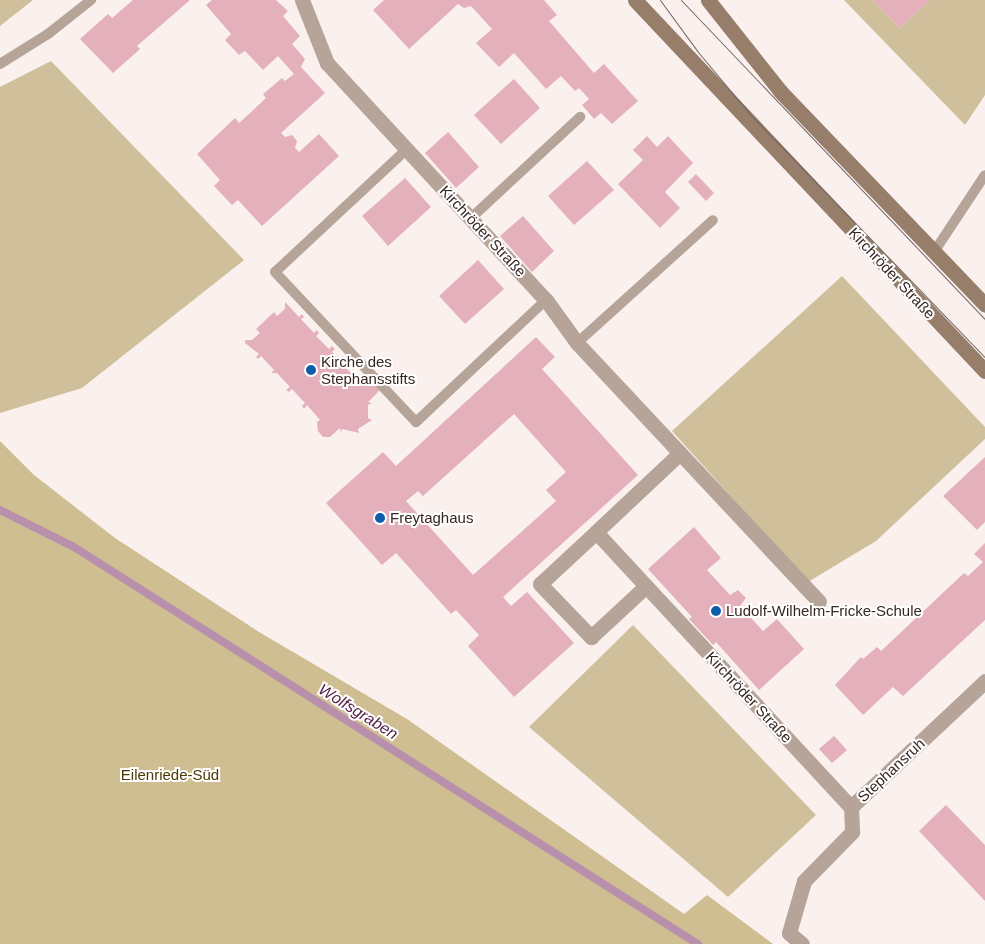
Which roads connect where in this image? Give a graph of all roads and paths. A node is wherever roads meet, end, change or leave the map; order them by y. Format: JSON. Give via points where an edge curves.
{"nodes":[{"id":1,"x":91,"y":0,"type":"edge"},
{"id":2,"x":302,"y":0,"type":"edge"},
{"id":3,"x":635,"y":0,"type":"edge"},
{"id":4,"x":708,"y":0,"type":"edge"},
{"id":5,"x":0,"y":64,"type":"edge"},
{"id":6,"x":580,"y":117,"type":"dead end"},
{"id":7,"x":407,"y":149,"type":"junction"},
{"id":8,"x":985,"y":175,"type":"edge"},
{"id":9,"x":471,"y":218,"type":"junction"},
{"id":10,"x":713,"y":220,"type":"dead end"},
{"id":11,"x":934,"y":252,"type":"junction"},
{"id":12,"x":546,"y":300,"type":"junction"},
{"id":13,"x":985,"y":305,"type":"edge"},
{"id":14,"x":578,"y":344,"type":"junction"},
{"id":15,"x":985,"y":371,"type":"edge"},
{"id":16,"x":680,"y":454,"type":"junction"},
{"id":17,"x":596,"y":532,"type":"junction"},
{"id":18,"x":646,"y":586,"type":"junction"},
{"id":19,"x":819,"y":602,"type":"dead end"},
{"id":20,"x":985,"y":682,"type":"edge"},
{"id":21,"x":851,"y":807,"type":"junction"},
{"id":22,"x":802,"y":944,"type":"edge"}],
"edges":[{"from":1,"to":5,"type":"lane","via":[[48,34]]},
{"from":2,"to":7,"type":"street","name":"Kirchröder Straße","via":[[327,63]]},
{"from":3,"to":15,"type":"main road","name":"Kirchröder Straße"},
{"from":4,"to":11,"type":"main road","via":[[780,91]]},
{"from":6,"to":9,"type":"lane"},
{"from":7,"to":9,"type":"street","name":"Kirchröder Straße"},
{"from":7,"to":12,"type":"lane","via":[[276,272],[416,422]]},
{"from":8,"to":11,"type":"lane"},
{"from":9,"to":12,"type":"street","name":"Kirchröder Straße"},
{"from":10,"to":14,"type":"lane"},
{"from":11,"to":13,"type":"main road"},
{"from":12,"to":14,"type":"street","name":"Kirchröder Straße"},
{"from":14,"to":16,"type":"street","name":"Kirchröder Straße"},
{"from":16,"to":17,"type":"street"},
{"from":16,"to":19,"type":"street","name":"Kirchröder Straße"},
{"from":17,"to":18,"type":"street","name":"Kirchröder Straße"},
{"from":17,"to":18,"type":"street","via":[[540,584],[591,637]]},
{"from":18,"to":21,"type":"street","name":"Kirchröder Straße"},
{"from":20,"to":21,"type":"street","name":"Stephansruh"},
{"from":21,"to":22,"type":"street","name":"Stephansruh","via":[[852,832],[804,882],[790,933]]}]}
